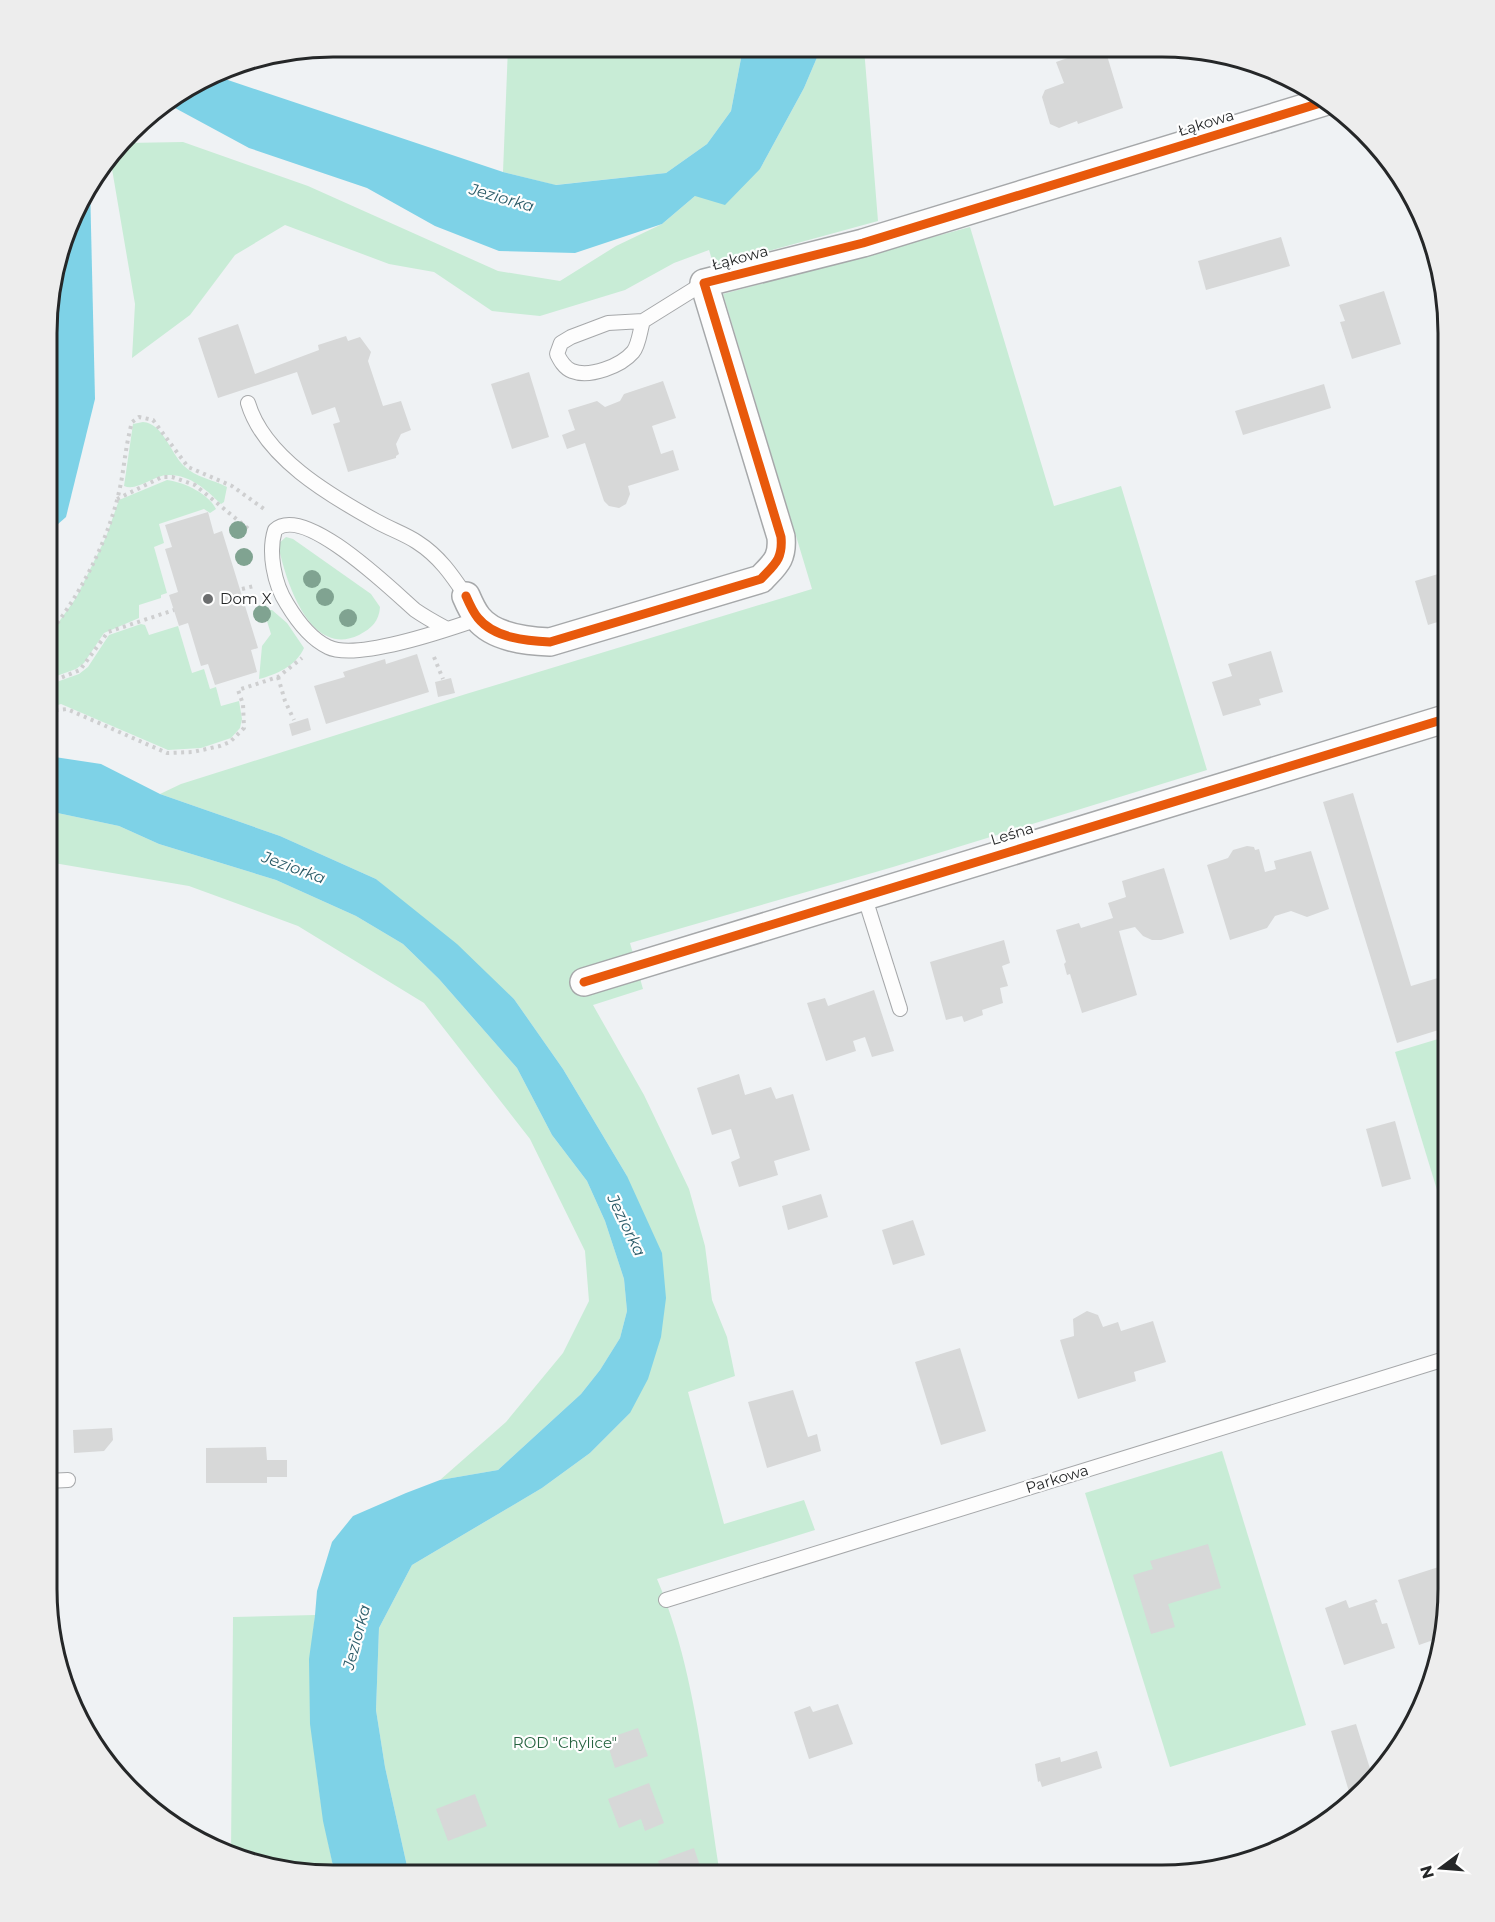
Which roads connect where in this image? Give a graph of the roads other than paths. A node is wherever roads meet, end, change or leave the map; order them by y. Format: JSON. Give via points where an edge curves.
{"nodes":[{"id":1,"x":1316,"y":104,"type":"edge"},
{"id":2,"x":704,"y":284,"type":"junction"},
{"id":3,"x":643,"y":321,"type":"junction"},
{"id":4,"x":248,"y":403,"type":"dead end"},
{"id":5,"x":472,"y":608,"type":"junction"},
{"id":6,"x":447,"y":629,"type":"junction"},
{"id":7,"x":1438,"y":721,"type":"edge"},
{"id":8,"x":864,"y":895,"type":"junction"},
{"id":9,"x":584,"y":982,"type":"dead end"},
{"id":10,"x":900,"y":1009,"type":"dead end"},
{"id":11,"x":1438,"y":1361,"type":"edge"},
{"id":12,"x":68,"y":1480,"type":"dead end"},
{"id":13,"x":57,"y":1481,"type":"edge"},
{"id":14,"x":666,"y":1600,"type":"dead end"}],
"edges":[{"from":1,"to":2,"type":"street","name":"Łąkowa","via":[[863,243]]},
{"from":2,"to":3,"type":"lane"},
{"from":2,"to":5,"type":"street","name":"Łąkowa","via":[[781,537],[782,553],[761,579],[550,642],[502,634]]},
{"from":3,"to":3,"type":"lane","via":[[608,323],[571,336],[561,343],[557,354],[572,371],[616,365],[634,351]]},
{"from":4,"to":5,"type":"lane","via":[[267,442],[339,499],[417,542],[448,568]]},
{"from":5,"to":6,"type":"lane"},
{"from":6,"to":6,"type":"lane","via":[[418,612],[326,537],[301,526],[279,525],[275,530],[272,564],[283,599],[309,632],[327,647],[352,653]]},
{"from":7,"to":8,"type":"street","name":"Leśna"},
{"from":8,"to":9,"type":"street","name":"Leśna"},
{"from":8,"to":10,"type":"lane"},
{"from":11,"to":14,"type":"lane","name":"Parkowa"},
{"from":12,"to":13,"type":"lane"}]}
